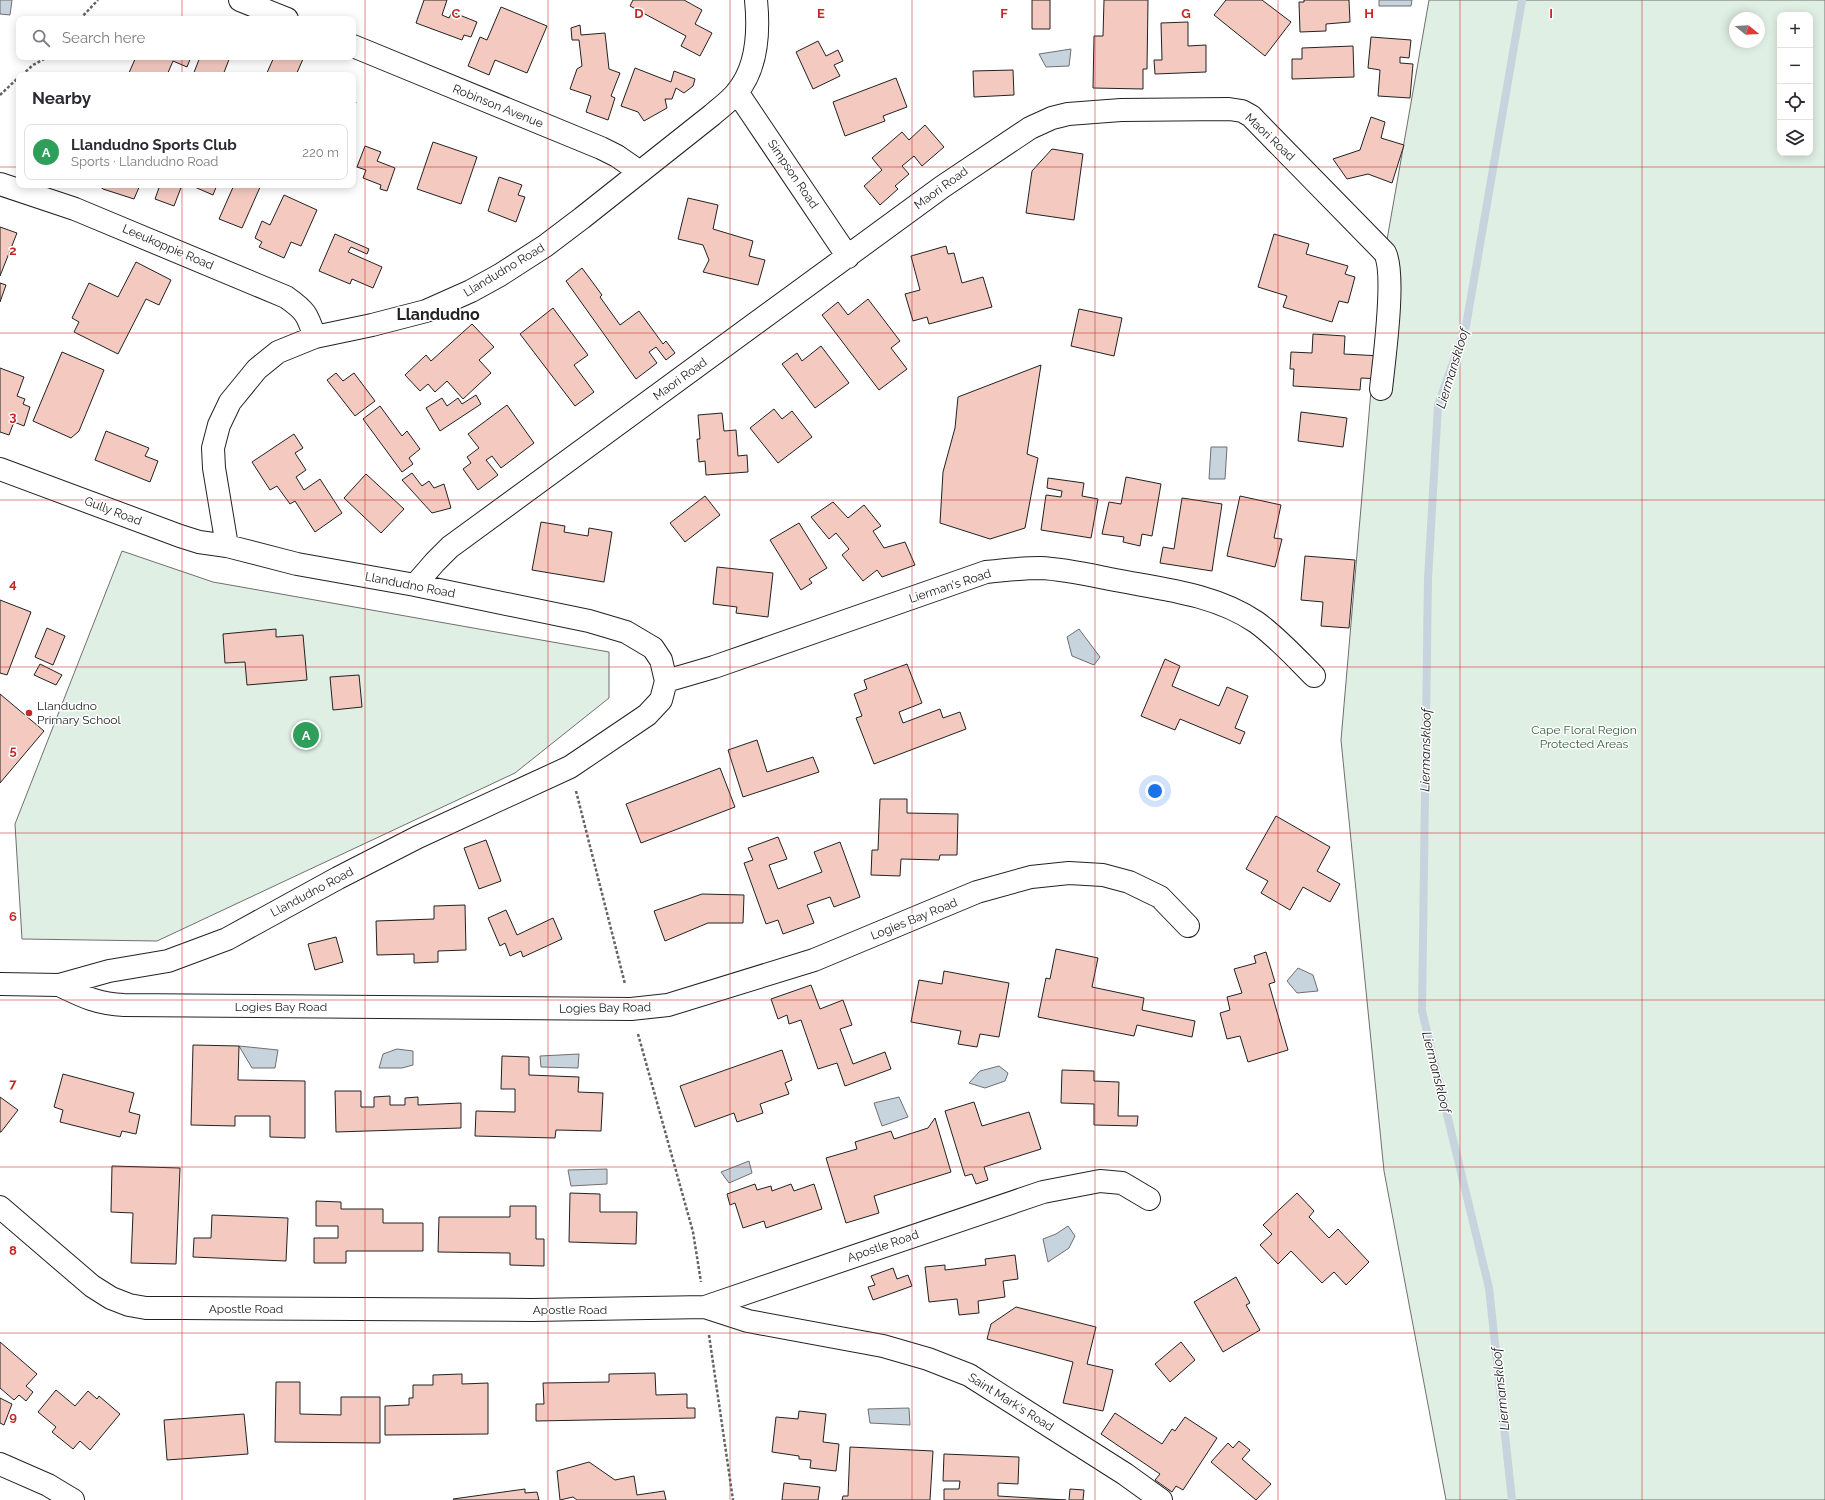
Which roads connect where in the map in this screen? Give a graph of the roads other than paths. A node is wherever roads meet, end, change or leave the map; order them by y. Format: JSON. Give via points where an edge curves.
{"nodes":[{"id":1,"x":240,"y":0,"type":"edge"},
{"id":2,"x":756,"y":0,"type":"edge"},
{"id":3,"x":280,"y":16,"type":"edge"},
{"id":4,"x":356,"y":47,"type":"edge"},
{"id":5,"x":737,"y":92,"type":"junction"},
{"id":6,"x":640,"y":172,"type":"junction"},
{"id":7,"x":0,"y":184,"type":"edge"},
{"id":8,"x":848,"y":257,"type":"junction"},
{"id":9,"x":315,"y":337,"type":"junction"},
{"id":10,"x":1381,"y":388,"type":"dead end"},
{"id":11,"x":0,"y":469,"type":"edge"},
{"id":12,"x":227,"y":546,"type":"junction"},
{"id":13,"x":415,"y":585,"type":"junction"},
{"id":14,"x":1314,"y":676,"type":"dead end"},
{"id":15,"x":666,"y":681,"type":"junction"},
{"id":16,"x":1188,"y":926,"type":"dead end"},
{"id":17,"x":0,"y":984,"type":"edge"},
{"id":18,"x":59,"y":985,"type":"junction"},
{"id":19,"x":1149,"y":1199,"type":"dead end"},
{"id":20,"x":0,"y":1207,"type":"edge"},
{"id":21,"x":705,"y":1308,"type":"junction"},
{"id":22,"x":0,"y":1464,"type":"edge"},
{"id":23,"x":73,"y":1500,"type":"edge"},
{"id":24,"x":1161,"y":1500,"type":"edge"}],
"edges":[{"from":1,"to":3,"type":"street"},
{"from":2,"to":5,"type":"street","name":"Llandudno Road","via":[[758,22],[755,50],[752,63]]},
{"from":4,"to":6,"type":"street","name":"Robinson Avenue","via":[[601,148]]},
{"from":5,"to":6,"type":"street","name":"Llandudno Road"},
{"from":5,"to":8,"type":"street","name":"Simpson Road"},
{"from":6,"to":9,"type":"street","name":"Llandudno Road","via":[[545,246],[471,291],[426,311]]},
{"from":7,"to":9,"type":"street","name":"Leeukoppie Road","via":[[75,208],[286,297],[303,309]]},
{"from":8,"to":10,"type":"street","name":"Maori Road","via":[[994,151],[1030,128],[1052,118],[1068,114],[1121,110],[1242,111],[1251,116],[1385,253],[1389,267],[1389,288]]},
{"from":8,"to":13,"type":"street","name":"Maori Road","via":[[450,547]]},
{"from":9,"to":12,"type":"street","name":"Llandudno Road","via":[[278,352],[257,369],[230,402],[219,425],[213,448],[214,468]]},
{"from":11,"to":12,"type":"street","name":"Gully Road","via":[[180,536]]},
{"from":12,"to":13,"type":"street","name":"Llandudno Road","via":[[297,564]]},
{"from":13,"to":15,"type":"street","name":"Llandudno Road","via":[[589,621],[626,632],[653,648],[661,660]]},
{"from":14,"to":15,"type":"street","name":"Lierman's Road","via":[[1284,645],[1255,622],[1219,604],[1180,592],[1072,572],[1012,568],[986,572]]},
{"from":15,"to":18,"type":"street","name":"Llandudno Road","via":[[661,700],[647,715],[570,767],[418,837],[227,939],[168,961],[109,971]]},
{"from":16,"to":18,"type":"street","name":"Logies Bay Road","via":[[1160,896],[1129,882],[1096,874],[1069,873],[1031,877],[977,892],[814,960],[668,1005],[631,1009],[124,1005],[87,999]]},
{"from":17,"to":18,"type":"street","name":"Llandudno Road"},
{"from":19,"to":21,"type":"street","name":"Apostle Road","via":[[1122,1184],[1100,1181],[1043,1192]]},
{"from":20,"to":21,"type":"street","name":"Apostle Road","via":[[92,1286],[129,1306],[532,1310]]},
{"from":21,"to":24,"type":"street","name":"Saint Mark's Road","via":[[748,1321],[883,1346],[928,1359],[969,1375],[1125,1474]]},
{"from":22,"to":23,"type":"street","via":[[48,1485]]}]}
